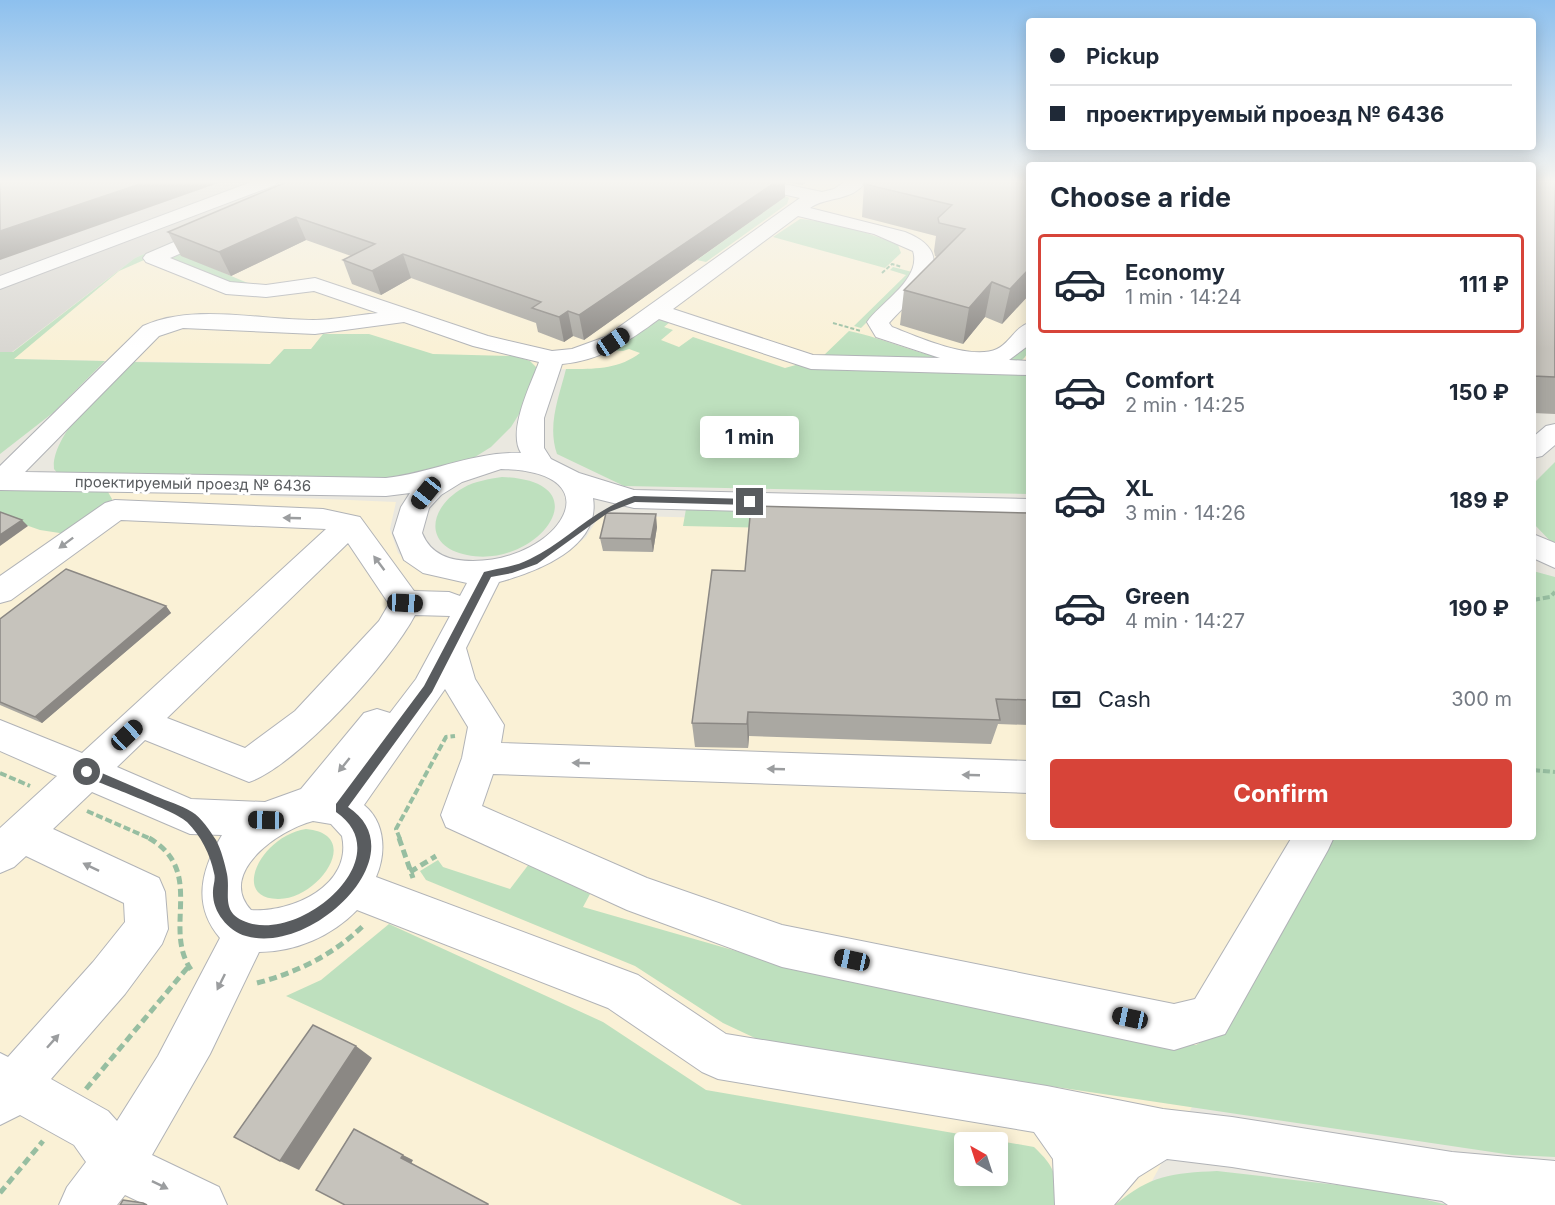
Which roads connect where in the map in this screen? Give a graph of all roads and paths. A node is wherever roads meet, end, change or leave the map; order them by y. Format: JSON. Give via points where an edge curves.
{"nodes":[{"id":1,"x":121,"y":237,"type":"edge"},
{"id":2,"x":201,"y":237,"type":"edge"},
{"id":3,"x":759,"y":237,"type":"edge"},
{"id":4,"x":902,"y":237,"type":"edge"},
{"id":5,"x":277,"y":269,"type":"dead end"},
{"id":6,"x":0,"y":283,"type":"edge"},
{"id":7,"x":315,"y":284,"type":"junction"},
{"id":8,"x":658,"y":311,"type":"junction"},
{"id":9,"x":405,"y":317,"type":"junction"},
{"id":10,"x":1026,"y":333,"type":"edge"},
{"id":11,"x":552,"y":358,"type":"junction"},
{"id":12,"x":1026,"y":368,"type":"edge"},
{"id":13,"x":531,"y":418,"type":"junction"},
{"id":14,"x":1555,"y":432,"type":"edge"},
{"id":15,"x":1536,"y":448,"type":"edge"},
{"id":16,"x":541,"y":464,"type":"junction"},
{"id":17,"x":469,"y":469,"type":"junction"},
{"id":18,"x":570,"y":480,"type":"junction"},
{"id":19,"x":1,"y":481,"type":"edge"},
{"id":20,"x":386,"y":486,"type":"junction"},
{"id":21,"x":119,"y":497,"type":"junction"},
{"id":22,"x":634,"y":499,"type":"junction"},
{"id":23,"x":1026,"y":509,"type":"edge"},
{"id":24,"x":409,"y":521,"type":"junction"},
{"id":25,"x":350,"y":525,"type":"junction"},
{"id":26,"x":568,"y":536,"type":"junction"},
{"id":27,"x":1536,"y":546,"type":"edge"},
{"id":28,"x":1536,"y":555,"type":"edge"},
{"id":29,"x":1555,"y":558,"type":"edge"},
{"id":30,"x":476,"y":574,"type":"junction"},
{"id":31,"x":0,"y":592,"type":"edge"},
{"id":32,"x":1555,"y":592,"type":"edge"},
{"id":33,"x":1536,"y":599,"type":"edge"},
{"id":34,"x":405,"y":603,"type":"junction"},
{"id":35,"x":449,"y":604,"type":"junction"},
{"id":36,"x":446,"y":674,"type":"junction"},
{"id":37,"x":140,"y":723,"type":"junction"},
{"id":38,"x":0,"y":735,"type":"edge"},
{"id":39,"x":480,"y":758,"type":"junction"},
{"id":40,"x":1536,"y":770,"type":"edge"},
{"id":41,"x":87,"y":772,"type":"junction"},
{"id":42,"x":1555,"y":772,"type":"edge"},
{"id":43,"x":1026,"y":777,"type":"edge"},
{"id":44,"x":326,"y":806,"type":"junction"},
{"id":45,"x":190,"y":816,"type":"junction"},
{"id":46,"x":266,"y":820,"type":"junction"},
{"id":47,"x":1312,"y":840,"type":"edge"},
{"id":48,"x":11,"y":844,"type":"edge"},
{"id":49,"x":436,"y":856,"type":"dead end"},
{"id":50,"x":410,"y":872,"type":"dead end"},
{"id":51,"x":221,"y":876,"type":"junction"},
{"id":52,"x":349,"y":887,"type":"junction"},
{"id":53,"x":247,"y":930,"type":"junction"},
{"id":54,"x":188,"y":967,"type":"dead end"},
{"id":55,"x":5,"y":1088,"type":"edge"},
{"id":56,"x":1047,"y":1110,"type":"junction"},
{"id":57,"x":66,"y":1114,"type":"junction"},
{"id":58,"x":1163,"y":1134,"type":"junction"},
{"id":59,"x":119,"y":1165,"type":"junction"},
{"id":60,"x":1452,"y":1178,"type":"junction"},
{"id":61,"x":1555,"y":1186,"type":"edge"},
{"id":62,"x":0,"y":1193,"type":"edge"},
{"id":63,"x":85,"y":1205,"type":"edge"},
{"id":64,"x":201,"y":1205,"type":"edge"},
{"id":65,"x":1081,"y":1205,"type":"edge"},
{"id":66,"x":1492,"y":1205,"type":"edge"}],
"edges":[{"from":1,"to":6,"type":"street"},
{"from":2,"to":7,"type":"street","via":[[153,258],[226,288],[266,291]]},
{"from":3,"to":8,"type":"street"},
{"from":4,"to":10,"type":"street","via":[[921,248],[924,266],[878,322],[884,332],[957,355],[989,358],[1008,352]]},
{"from":5,"to":7,"type":"street"},
{"from":7,"to":9,"type":"street"},
{"from":8,"to":11,"type":"street","via":[[598,349]]},
{"from":8,"to":12,"type":"street","via":[[811,362]]},
{"from":9,"to":11,"type":"street"},
{"from":9,"to":19,"type":"street","via":[[315,327],[183,321],[166,324],[151,331]]},
{"from":11,"to":13,"type":"street"},
{"from":13,"to":16,"type":"street","via":[[531,448]]},
{"from":13,"to":17,"type":"street","via":[[501,449]]},
{"from":14,"to":15,"type":"street"},
{"from":16,"to":17,"type":"street","via":[[501,461]]},
{"from":16,"to":18,"type":"street"},
{"from":17,"to":20,"type":"street","name":"проектируемый проезд № 6436","via":[[415,484]]},
{"from":17,"to":24,"type":"street","via":[[426,493]]},
{"from":18,"to":22,"type":"street"},
{"from":18,"to":26,"type":"street","via":[[581,506]]},
{"from":19,"to":21,"type":"street","name":"проектируемый проезд № 6436"},
{"from":20,"to":21,"type":"street","name":"проектируемый проезд № 6436"},
{"from":20,"to":24,"type":"street","via":[[403,501]]},
{"from":25,"to":21,"type":"street","one_way":true},
{"from":21,"to":31,"type":"street","one_way":true},
{"from":22,"to":23,"type":"street"},
{"from":22,"to":26,"type":"street","via":[[606,510]]},
{"from":24,"to":30,"type":"street","via":[[408,536],[414,550],[426,561],[443,570]]},
{"from":34,"to":25,"type":"street","one_way":true},
{"from":25,"to":37,"type":"street"},
{"from":26,"to":30,"type":"street","via":[[534,561],[512,570]]},
{"from":27,"to":29,"type":"street"},
{"from":28,"to":29,"type":"street"},
{"from":30,"to":35,"type":"street"},
{"from":30,"to":36,"type":"street"},
{"from":32,"to":33,"type":"path"},
{"from":34,"to":35,"type":"street"},
{"from":34,"to":37,"type":"street","via":[[391,630],[308,721],[249,766]]},
{"from":35,"to":44,"type":"street","one_way":true,"via":[[412,681]]},
{"from":36,"to":39,"type":"street","via":[[486,725]]},
{"from":36,"to":44,"type":"street"},
{"from":37,"to":41,"type":"street"},
{"from":38,"to":41,"type":"street"},
{"from":43,"to":39,"type":"street","one_way":true},
{"from":39,"to":47,"type":"street","via":[[460,815],[642,896],[782,946],[1174,1027],[1209,1018]]},
{"from":40,"to":42,"type":"path"},
{"from":41,"to":45,"type":"street"},
{"from":41,"to":48,"type":"street"},
{"from":44,"to":46,"type":"street","via":[[289,809]]},
{"from":44,"to":52,"type":"street","via":[[354,817],[362,831],[360,867]]},
{"from":45,"to":46,"type":"street"},
{"from":45,"to":51,"type":"street","via":[[212,844]]},
{"from":46,"to":51,"type":"street","via":[[246,836]]},
{"from":55,"to":48,"type":"street","one_way":true,"via":[[109,978],[147,929],[144,892]]},
{"from":49,"to":50,"type":"path"},
{"from":51,"to":53,"type":"street","via":[[219,894],[223,909],[232,921]]},
{"from":52,"to":53,"type":"street","via":[[312,919],[289,929]]},
{"from":52,"to":56,"type":"street","via":[[622,992],[718,1056]]},
{"from":53,"to":59,"type":"street","one_way":true,"via":[[174,1076]]},
{"from":54,"to":57,"type":"path"},
{"from":55,"to":57,"type":"street"},
{"from":56,"to":58,"type":"street"},
{"from":56,"to":65,"type":"street","via":[[1077,1152],[1083,1172]]},
{"from":57,"to":59,"type":"street","via":[[91,1128]]},
{"from":57,"to":62,"type":"path"},
{"from":58,"to":60,"type":"street"},
{"from":58,"to":65,"type":"street","via":[[1120,1159]]},
{"from":59,"to":63,"type":"street"},
{"from":59,"to":64,"type":"street","one_way":true},
{"from":60,"to":61,"type":"street"},
{"from":60,"to":66,"type":"street"}]}
